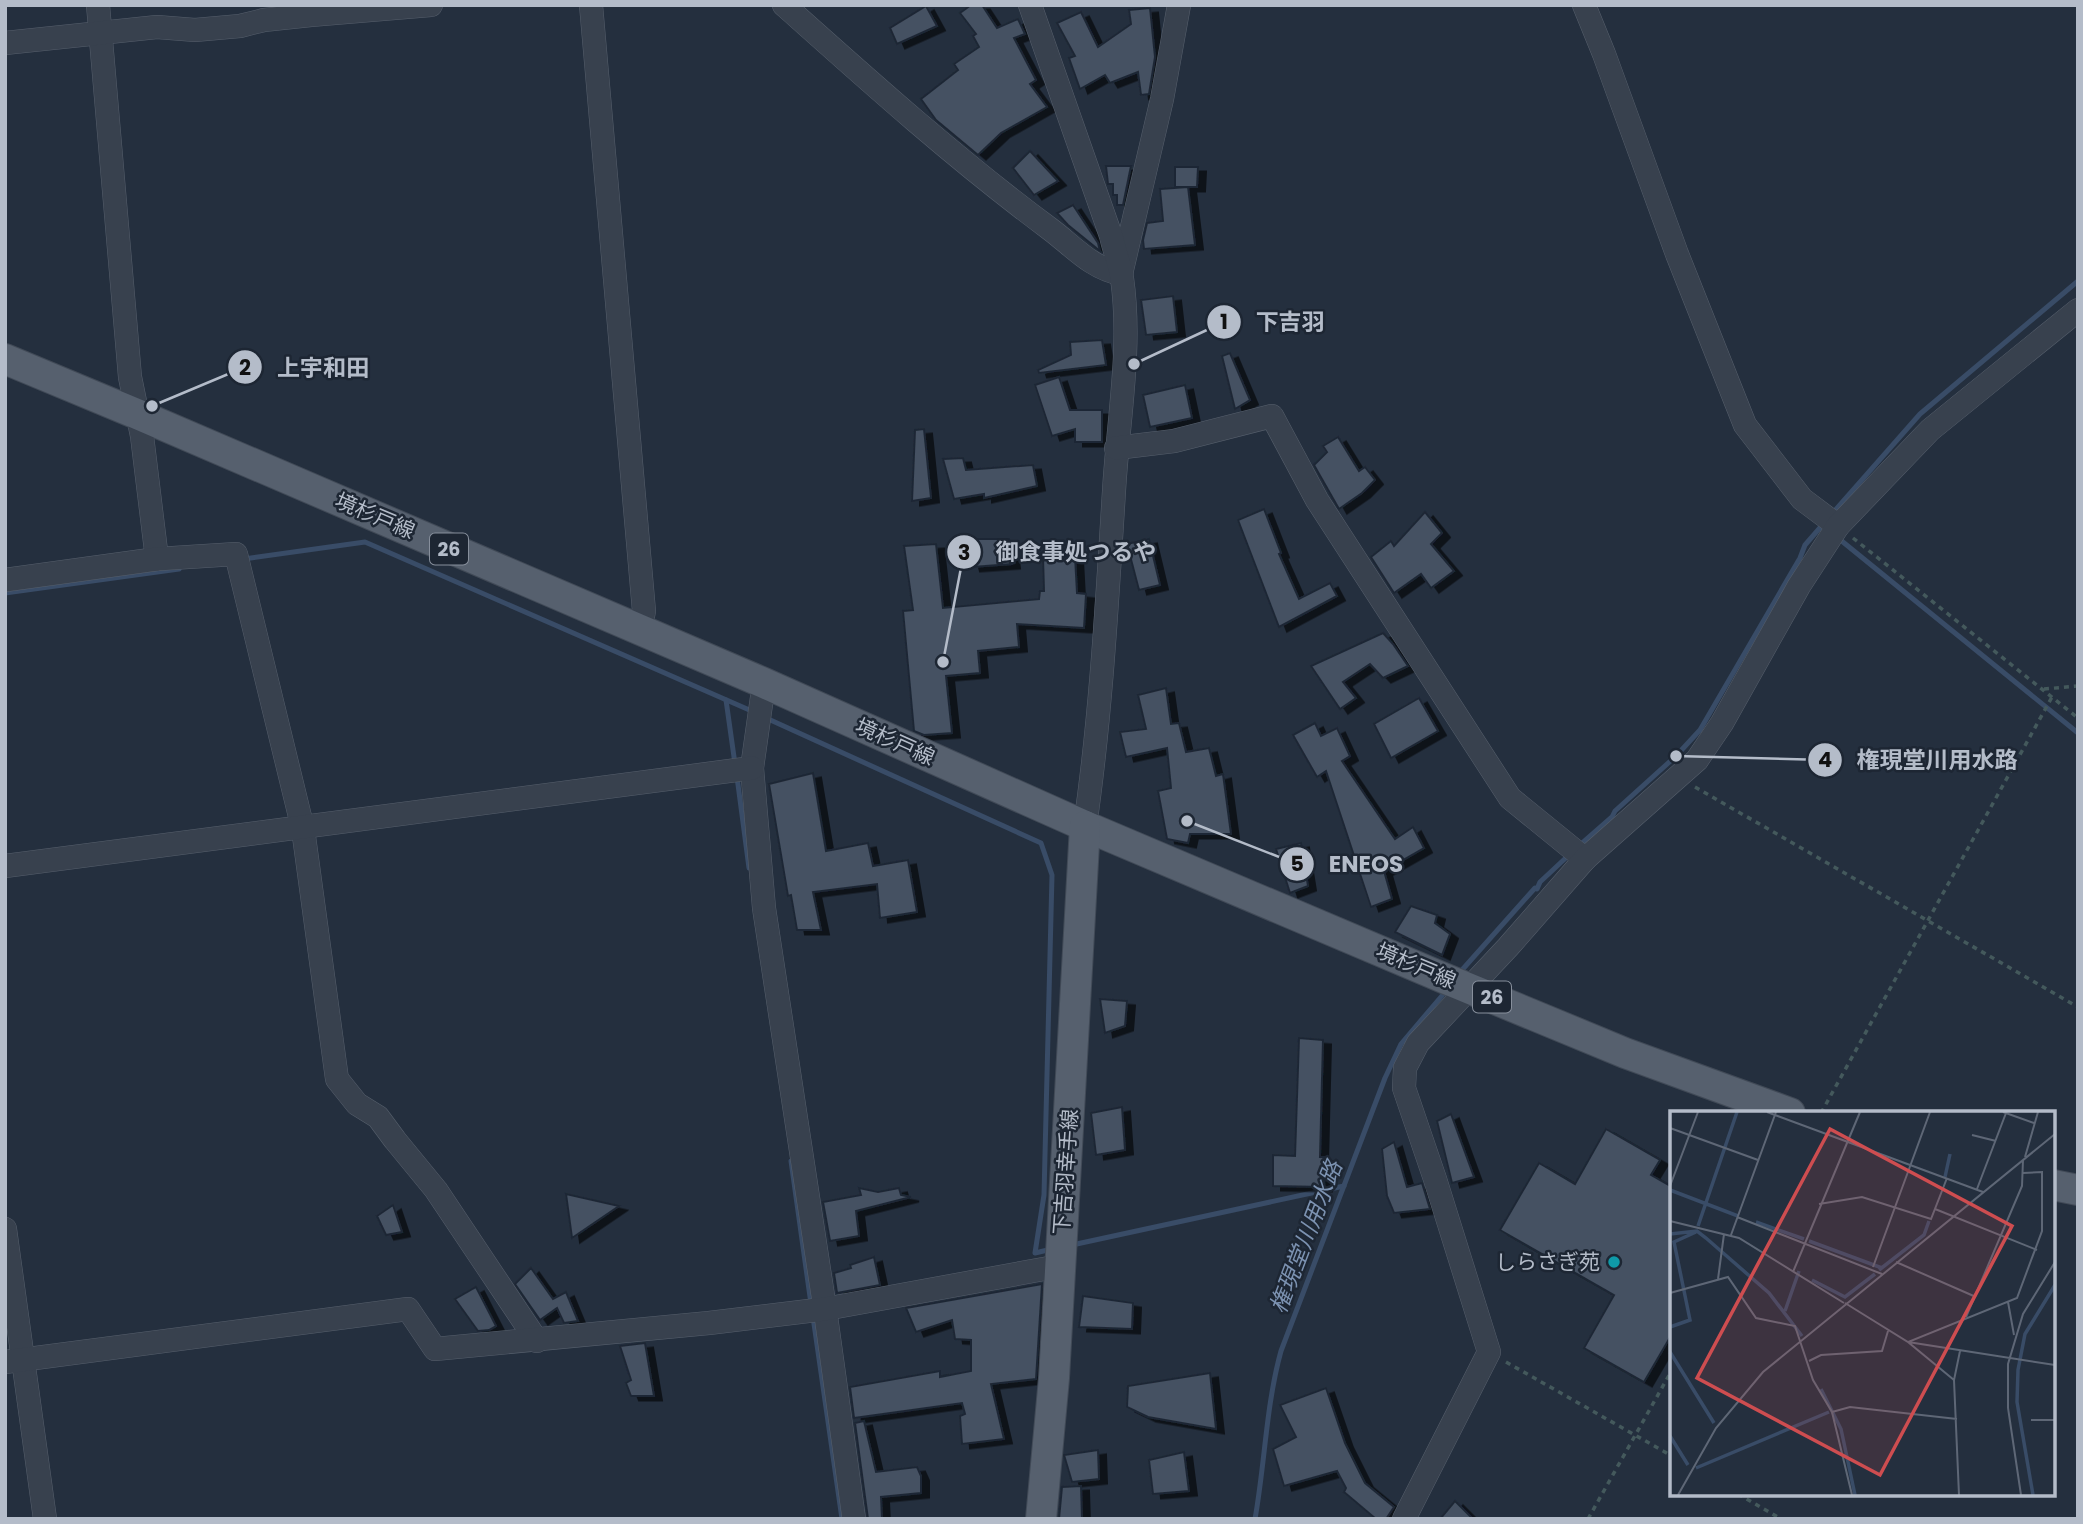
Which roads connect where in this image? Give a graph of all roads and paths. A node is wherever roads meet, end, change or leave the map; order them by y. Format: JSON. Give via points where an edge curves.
{"nodes":[{"id":1,"x":98,"y":5,"type":"edge"},
{"id":2,"x":431,"y":5,"type":"edge"},
{"id":3,"x":591,"y":5,"type":"edge"},
{"id":4,"x":784,"y":5,"type":"edge"},
{"id":5,"x":1030,"y":5,"type":"edge"},
{"id":6,"x":1179,"y":5,"type":"edge"},
{"id":7,"x":1584,"y":5,"type":"edge"},
{"id":8,"x":101,"y":33,"type":"junction"},
{"id":9,"x":5,"y":43,"type":"edge"},
{"id":10,"x":1121,"y":274,"type":"junction"},
{"id":11,"x":2078,"y":310,"type":"edge"},
{"id":12,"x":5,"y":359,"type":"edge"},
{"id":13,"x":137,"y":414,"type":"junction"},
{"id":14,"x":1116,"y":448,"type":"junction"},
{"id":15,"x":1838,"y":526,"type":"junction"},
{"id":16,"x":157,"y":559,"type":"junction"},
{"id":17,"x":5,"y":580,"type":"edge"},
{"id":18,"x":640,"y":631,"type":"junction"},
{"id":19,"x":764,"y":683,"type":"junction"},
{"id":20,"x":2078,"y":686,"type":"edge"},
{"id":21,"x":2042,"y":689,"type":"junction"},
{"id":22,"x":2052,"y":697,"type":"junction"},
{"id":23,"x":2078,"y":718,"type":"edge"},
{"id":24,"x":752,"y":768,"type":"junction"},
{"id":25,"x":1678,"y":777,"type":"junction"},
{"id":26,"x":1085,"y":826,"type":"junction"},
{"id":27,"x":303,"y":829,"type":"junction"},
{"id":28,"x":1585,"y":859,"type":"junction"},
{"id":29,"x":5,"y":866,"type":"edge"},
{"id":30,"x":1928,"y":921,"type":"junction"},
{"id":31,"x":1469,"y":988,"type":"junction"},
{"id":32,"x":2078,"y":1007,"type":"edge"},
{"id":33,"x":1784,"y":1111,"type":"edge"},
{"id":34,"x":1822,"y":1111,"type":"edge"},
{"id":35,"x":2055,"y":1185,"type":"edge"},
{"id":36,"x":2078,"y":1190,"type":"edge"},
{"id":37,"x":5,"y":1229,"type":"edge"},
{"id":38,"x":1060,"y":1266,"type":"junction"},
{"id":39,"x":825,"y":1309,"type":"junction"},
{"id":40,"x":537,"y":1341,"type":"junction"},
{"id":41,"x":1489,"y":1352,"type":"junction"},
{"id":42,"x":15,"y":1361,"type":"edge"},
{"id":43,"x":1670,"y":1373,"type":"edge"},
{"id":44,"x":1634,"y":1435,"type":"junction"},
{"id":45,"x":1670,"y":1455,"type":"edge"},
{"id":46,"x":1741,"y":1496,"type":"edge"},
{"id":47,"x":45,"y":1519,"type":"edge"},
{"id":48,"x":854,"y":1519,"type":"edge"},
{"id":49,"x":1041,"y":1519,"type":"edge"},
{"id":50,"x":1404,"y":1519,"type":"edge"},
{"id":51,"x":1588,"y":1519,"type":"edge"},
{"id":52,"x":1781,"y":1519,"type":"edge"}],
"edges":[{"from":1,"to":8,"type":"street"},
{"from":2,"to":8,"type":"street","via":[[195,30],[157,27]]},
{"from":3,"to":18,"type":"street","via":[[642,597]]},
{"from":4,"to":10,"type":"street","via":[[1024,209],[1092,262]]},
{"from":5,"to":10,"type":"street"},
{"from":6,"to":10,"type":"street"},
{"from":7,"to":15,"type":"street","via":[[1745,425],[1802,499]]},
{"from":8,"to":9,"type":"street"},
{"from":8,"to":13,"type":"street"},
{"from":10,"to":14,"type":"street","via":[[1124,375]]},
{"from":11,"to":15,"type":"street","via":[[1930,430]]},
{"from":12,"to":13,"type":"main road","name":"境杉戸線","number":"26"},
{"from":13,"to":16,"type":"street"},
{"from":13,"to":18,"type":"main road","name":"境杉戸線","number":"26"},
{"from":14,"to":26,"type":"street","via":[[1095,755]]},
{"from":14,"to":28,"type":"street","via":[[1174,441],[1272,416],[1317,500],[1510,798]]},
{"from":15,"to":21,"type":"path"},
{"from":15,"to":25,"type":"street","via":[[1722,723],[1697,760]]},
{"from":16,"to":17,"type":"street"},
{"from":16,"to":27,"type":"street","via":[[236,554]]},
{"from":18,"to":19,"type":"main road","name":"境杉戸線","number":"26"},
{"from":19,"to":24,"type":"street"},
{"from":19,"to":26,"type":"main road","name":"境杉戸線","number":"26"},
{"from":20,"to":21,"type":"path"},
{"from":21,"to":22,"type":"path"},
{"from":22,"to":23,"type":"path"},
{"from":22,"to":30,"type":"path"},
{"from":24,"to":27,"type":"street"},
{"from":24,"to":39,"type":"street","via":[[764,908]]},
{"from":25,"to":28,"type":"street"},
{"from":25,"to":30,"type":"path"},
{"from":26,"to":31,"type":"main road","name":"境杉戸線","number":"26"},
{"from":26,"to":38,"type":"main road","name":"下吉羽幸手線"},
{"from":27,"to":29,"type":"street"},
{"from":27,"to":40,"type":"street","via":[[337,1079],[357,1104],[378,1116],[436,1190]]},
{"from":28,"to":31,"type":"street"},
{"from":30,"to":32,"type":"path"},
{"from":30,"to":34,"type":"path"},
{"from":31,"to":33,"type":"main road","name":"境杉戸線","number":"26","via":[[1625,1053]]},
{"from":31,"to":41,"type":"street","via":[[1418,1043],[1405,1068],[1404,1088]]},
{"from":35,"to":36,"type":"main road"},
{"from":37,"to":42,"type":"street"},
{"from":38,"to":39,"type":"street"},
{"from":38,"to":49,"type":"main road","name":"下吉羽幸手線"},
{"from":39,"to":40,"type":"street"},
{"from":39,"to":48,"type":"street"},
{"from":40,"to":42,"type":"street","via":[[435,1349],[408,1309]]},
{"from":41,"to":44,"type":"path"},
{"from":41,"to":50,"type":"street"},
{"from":42,"to":47,"type":"street"},
{"from":43,"to":44,"type":"path"},
{"from":44,"to":45,"type":"path"},
{"from":44,"to":51,"type":"path"},
{"from":46,"to":52,"type":"path"}]}
